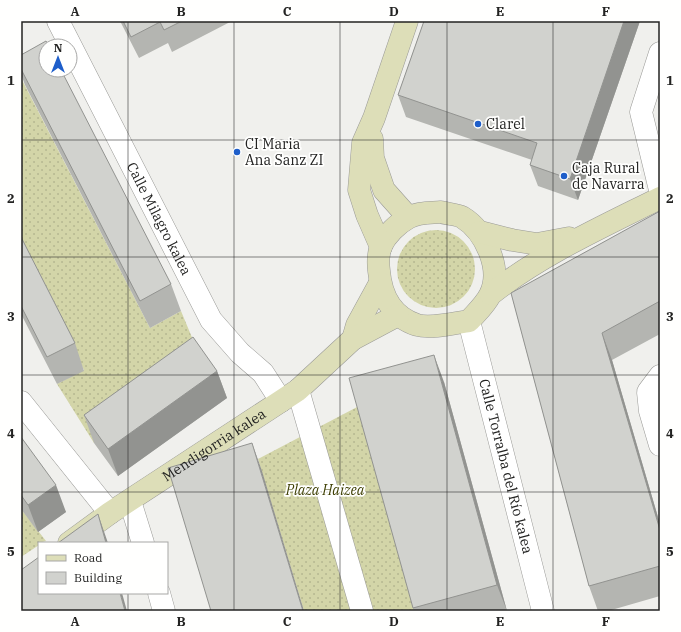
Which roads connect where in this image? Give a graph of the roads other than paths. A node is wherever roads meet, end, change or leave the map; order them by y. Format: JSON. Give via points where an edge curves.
{"nodes":[{"id":1,"x":407,"y":21,"type":"edge"},
{"id":2,"x":58,"y":34,"type":"edge"},
{"id":3,"x":660,"y":53,"type":"edge"},
{"id":4,"x":374,"y":118,"type":"junction"},
{"id":5,"x":660,"y":190,"type":"edge"},
{"id":6,"x":660,"y":198,"type":"edge"},
{"id":7,"x":408,"y":217,"type":"junction"},
{"id":8,"x":480,"y":232,"type":"junction"},
{"id":9,"x":587,"y":234,"type":"junction"},
{"id":10,"x":381,"y":246,"type":"junction"},
{"id":11,"x":380,"y":283,"type":"junction"},
{"id":12,"x":491,"y":294,"type":"junction"},
{"id":13,"x":398,"y":315,"type":"junction"},
{"id":14,"x":469,"y":321,"type":"junction"},
{"id":15,"x":353,"y":339,"type":"junction"},
{"id":16,"x":660,"y":376,"type":"edge"},
{"id":17,"x":289,"y":396,"type":"junction"},
{"id":18,"x":21,"y":402,"type":"edge"},
{"id":19,"x":660,"y":445,"type":"edge"},
{"id":20,"x":130,"y":501,"type":"junction"},
{"id":21,"x":110,"y":513,"type":"junction"},
{"id":22,"x":70,"y":542,"type":"edge"},
{"id":23,"x":143,"y":542,"type":"edge"},
{"id":24,"x":159,"y":594,"type":"edge"},
{"id":25,"x":164,"y":611,"type":"edge"},
{"id":26,"x":362,"y":611,"type":"edge"},
{"id":27,"x":543,"y":611,"type":"edge"}],
"edges":[{"from":1,"to":4,"type":"street"},
{"from":2,"to":17,"type":"street","name":"Calle Milagro kalea","via":[[210,320],[240,353]]},
{"from":3,"to":5,"type":"street","via":[[642,112]]},
{"from":4,"to":7,"type":"street","via":[[373,158],[384,190]]},
{"from":4,"to":10,"type":"street","via":[[363,143],[359,190]]},
{"from":6,"to":9,"type":"street"},
{"from":7,"to":8,"type":"street","via":[[435,212],[461,216]]},
{"from":7,"to":10,"type":"street","via":[[393,228]]},
{"from":8,"to":9,"type":"street","via":[[537,244]]},
{"from":8,"to":12,"type":"street","via":[[489,251],[495,274]]},
{"from":9,"to":12,"type":"street","via":[[517,274]]},
{"from":10,"to":11,"type":"street","via":[[378,261]]},
{"from":11,"to":13,"type":"street","via":[[385,298]]},
{"from":11,"to":15,"type":"street","name":"Mendigorria kalea","via":[[357,325]]},
{"from":12,"to":14,"type":"street"},
{"from":13,"to":14,"type":"street","via":[[418,325]]},
{"from":13,"to":15,"type":"street","name":"Mendigorria kalea"},
{"from":14,"to":27,"type":"street","name":"Calle Torralba del Río kalea"},
{"from":15,"to":17,"type":"street","name":"Mendigorria kalea"},
{"from":16,"to":19,"type":"street","via":[[648,392],[650,411]]},
{"from":17,"to":20,"type":"street","name":"Mendigorria kalea"},
{"from":17,"to":26,"type":"street","name":"Calle Milagro kalea"},
{"from":18,"to":21,"type":"street"},
{"from":20,"to":21,"type":"street","name":"Mendigorria kalea"},
{"from":20,"to":23,"type":"street"},
{"from":21,"to":22,"type":"street","name":"Mendigorria kalea"},
{"from":24,"to":25,"type":"street"}]}
